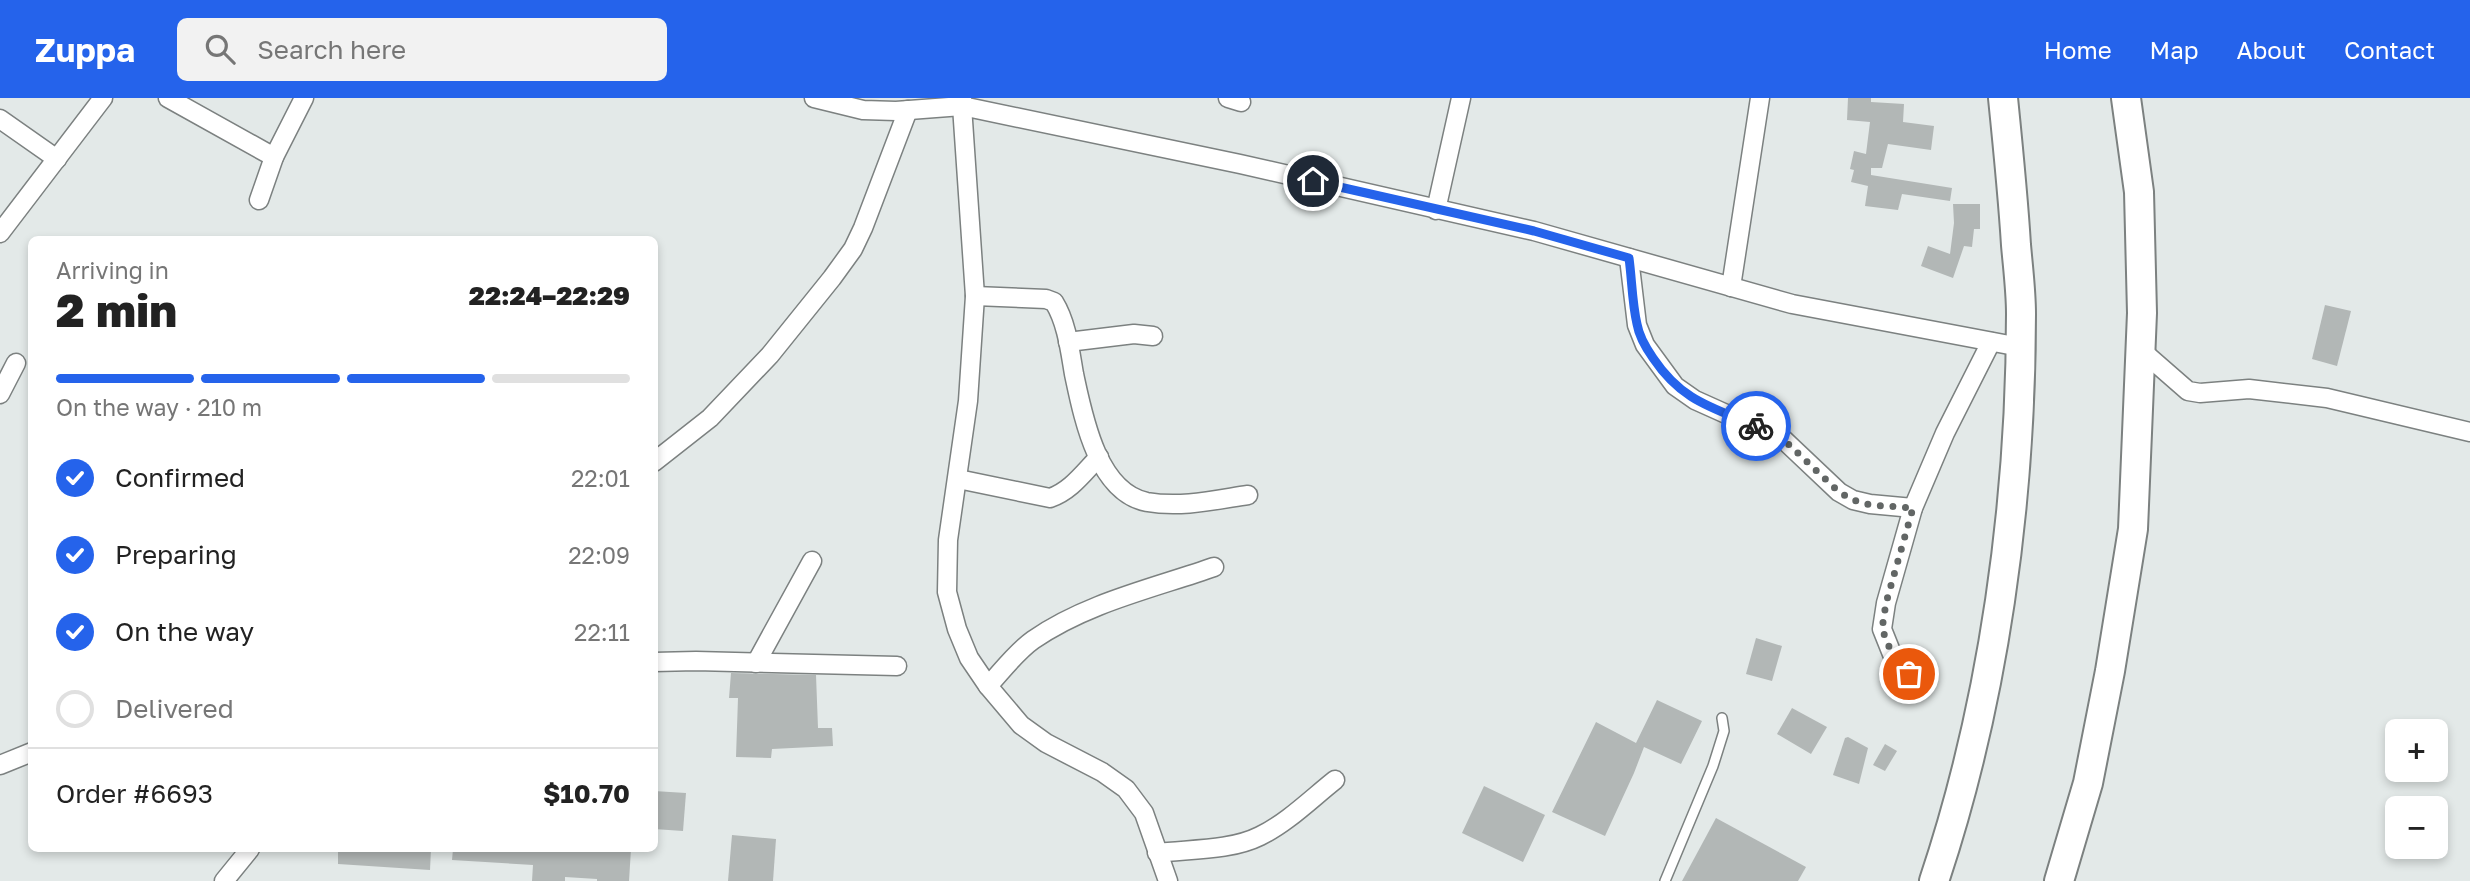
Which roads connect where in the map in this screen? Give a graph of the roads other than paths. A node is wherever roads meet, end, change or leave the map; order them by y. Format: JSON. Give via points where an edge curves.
{"nodes":[{"id":1,"x":103,"y":98,"type":"edge"},
{"id":2,"x":168,"y":98,"type":"edge"},
{"id":3,"x":304,"y":98,"type":"edge"},
{"id":4,"x":814,"y":98,"type":"edge"},
{"id":5,"x":1461,"y":98,"type":"edge"},
{"id":6,"x":1760,"y":98,"type":"edge"},
{"id":7,"x":2003,"y":98,"type":"edge"},
{"id":8,"x":2126,"y":98,"type":"edge"},
{"id":9,"x":962,"y":102,"type":"edge"},
{"id":10,"x":908,"y":110,"type":"junction"},
{"id":11,"x":0,"y":119,"type":"edge"},
{"id":12,"x":274,"y":157,"type":"junction"},
{"id":13,"x":57,"y":159,"type":"junction"},
{"id":14,"x":259,"y":200,"type":"dead end"},
{"id":15,"x":1436,"y":210,"type":"junction"},
{"id":16,"x":0,"y":233,"type":"edge"},
{"id":17,"x":1629,"y":258,"type":"junction"},
{"id":18,"x":1731,"y":287,"type":"junction"},
{"id":19,"x":975,"y":296,"type":"junction"},
{"id":20,"x":1153,"y":336,"type":"dead end"},
{"id":21,"x":1068,"y":342,"type":"junction"},
{"id":22,"x":1991,"y":342,"type":"junction"},
{"id":23,"x":2020,"y":347,"type":"junction"},
{"id":24,"x":2141,"y":350,"type":"junction"},
{"id":25,"x":16,"y":363,"type":"dead end"},
{"id":26,"x":0,"y":394,"type":"edge"},
{"id":27,"x":2470,"y":432,"type":"edge"},
{"id":28,"x":1098,"y":457,"type":"junction"},
{"id":29,"x":658,"y":459,"type":"edge"},
{"id":30,"x":958,"y":479,"type":"junction"},
{"id":31,"x":1248,"y":495,"type":"dead end"},
{"id":32,"x":1913,"y":508,"type":"junction"},
{"id":33,"x":812,"y":561,"type":"dead end"},
{"id":34,"x":1214,"y":567,"type":"dead end"},
{"id":35,"x":658,"y":662,"type":"edge"},
{"id":36,"x":756,"y":663,"type":"junction"},
{"id":37,"x":898,"y":666,"type":"dead end"},
{"id":38,"x":1909,"y":674,"type":"dead end"},
{"id":39,"x":988,"y":686,"type":"junction"},
{"id":40,"x":1722,"y":718,"type":"dead end"},
{"id":41,"x":28,"y":754,"type":"edge"},
{"id":42,"x":0,"y":765,"type":"edge"},
{"id":43,"x":1335,"y":780,"type":"dead end"},
{"id":44,"x":248,"y":852,"type":"edge"},
{"id":45,"x":1157,"y":853,"type":"junction"},
{"id":46,"x":224,"y":881,"type":"edge"},
{"id":47,"x":1168,"y":881,"type":"edge"},
{"id":48,"x":1665,"y":881,"type":"edge"},
{"id":49,"x":1934,"y":881,"type":"edge"},
{"id":50,"x":2059,"y":881,"type":"edge"}],
"edges":[{"from":1,"to":13,"type":"street"},
{"from":2,"to":12,"type":"street"},
{"from":3,"to":12,"type":"street"},
{"from":4,"to":10,"type":"street","via":[[863,110]]},
{"from":5,"to":15,"type":"street"},
{"from":6,"to":18,"type":"street"},
{"from":7,"to":23,"type":"highway"},
{"from":8,"to":24,"type":"highway","via":[[2139,192]]},
{"from":9,"to":10,"type":"street"},
{"from":9,"to":15,"type":"street"},
{"from":9,"to":19,"type":"street"},
{"from":10,"to":29,"type":"street","via":[[853,249],[770,355],[710,418]]},
{"from":11,"to":13,"type":"street"},
{"from":12,"to":14,"type":"street"},
{"from":13,"to":16,"type":"street"},
{"from":15,"to":17,"type":"street"},
{"from":17,"to":18,"type":"street"},
{"from":17,"to":32,"type":"street","via":[[1637,326],[1675,386],[1695,400],[1784,440],[1853,500]]},
{"from":18,"to":22,"type":"street","via":[[1792,304]]},
{"from":19,"to":21,"type":"street","via":[[1054,302]]},
{"from":19,"to":30,"type":"street"},
{"from":20,"to":21,"type":"street"},
{"from":21,"to":28,"type":"street","via":[[1083,419]]},
{"from":22,"to":23,"type":"street"},
{"from":22,"to":32,"type":"street"},
{"from":23,"to":49,"type":"highway","via":[[2017,444],[1996,635],[1965,775]]},
{"from":24,"to":27,"type":"street","via":[[2188,391],[2249,388],[2327,398]]},
{"from":24,"to":50,"type":"highway","via":[[2133,528],[2088,783]]},
{"from":25,"to":26,"type":"street"},
{"from":28,"to":30,"type":"street","via":[[1069,488],[1050,498]]},
{"from":28,"to":31,"type":"street","via":[[1125,493],[1144,501],[1194,504]]},
{"from":30,"to":39,"type":"street","via":[[948,540],[947,592],[965,648]]},
{"from":32,"to":38,"type":"street","via":[[1882,629],[1892,654]]},
{"from":33,"to":36,"type":"street"},
{"from":34,"to":39,"type":"street","via":[[1061,622],[1030,642]]},
{"from":35,"to":36,"type":"street"},
{"from":36,"to":37,"type":"street"},
{"from":39,"to":45,"type":"street","via":[[1021,725],[1126,789],[1143,813]]},
{"from":40,"to":48,"type":"lane","via":[[1724,732],[1713,766]]},
{"from":41,"to":42,"type":"street"},
{"from":43,"to":45,"type":"street","via":[[1259,837]]},
{"from":44,"to":46,"type":"street"},
{"from":45,"to":47,"type":"street"}]}
